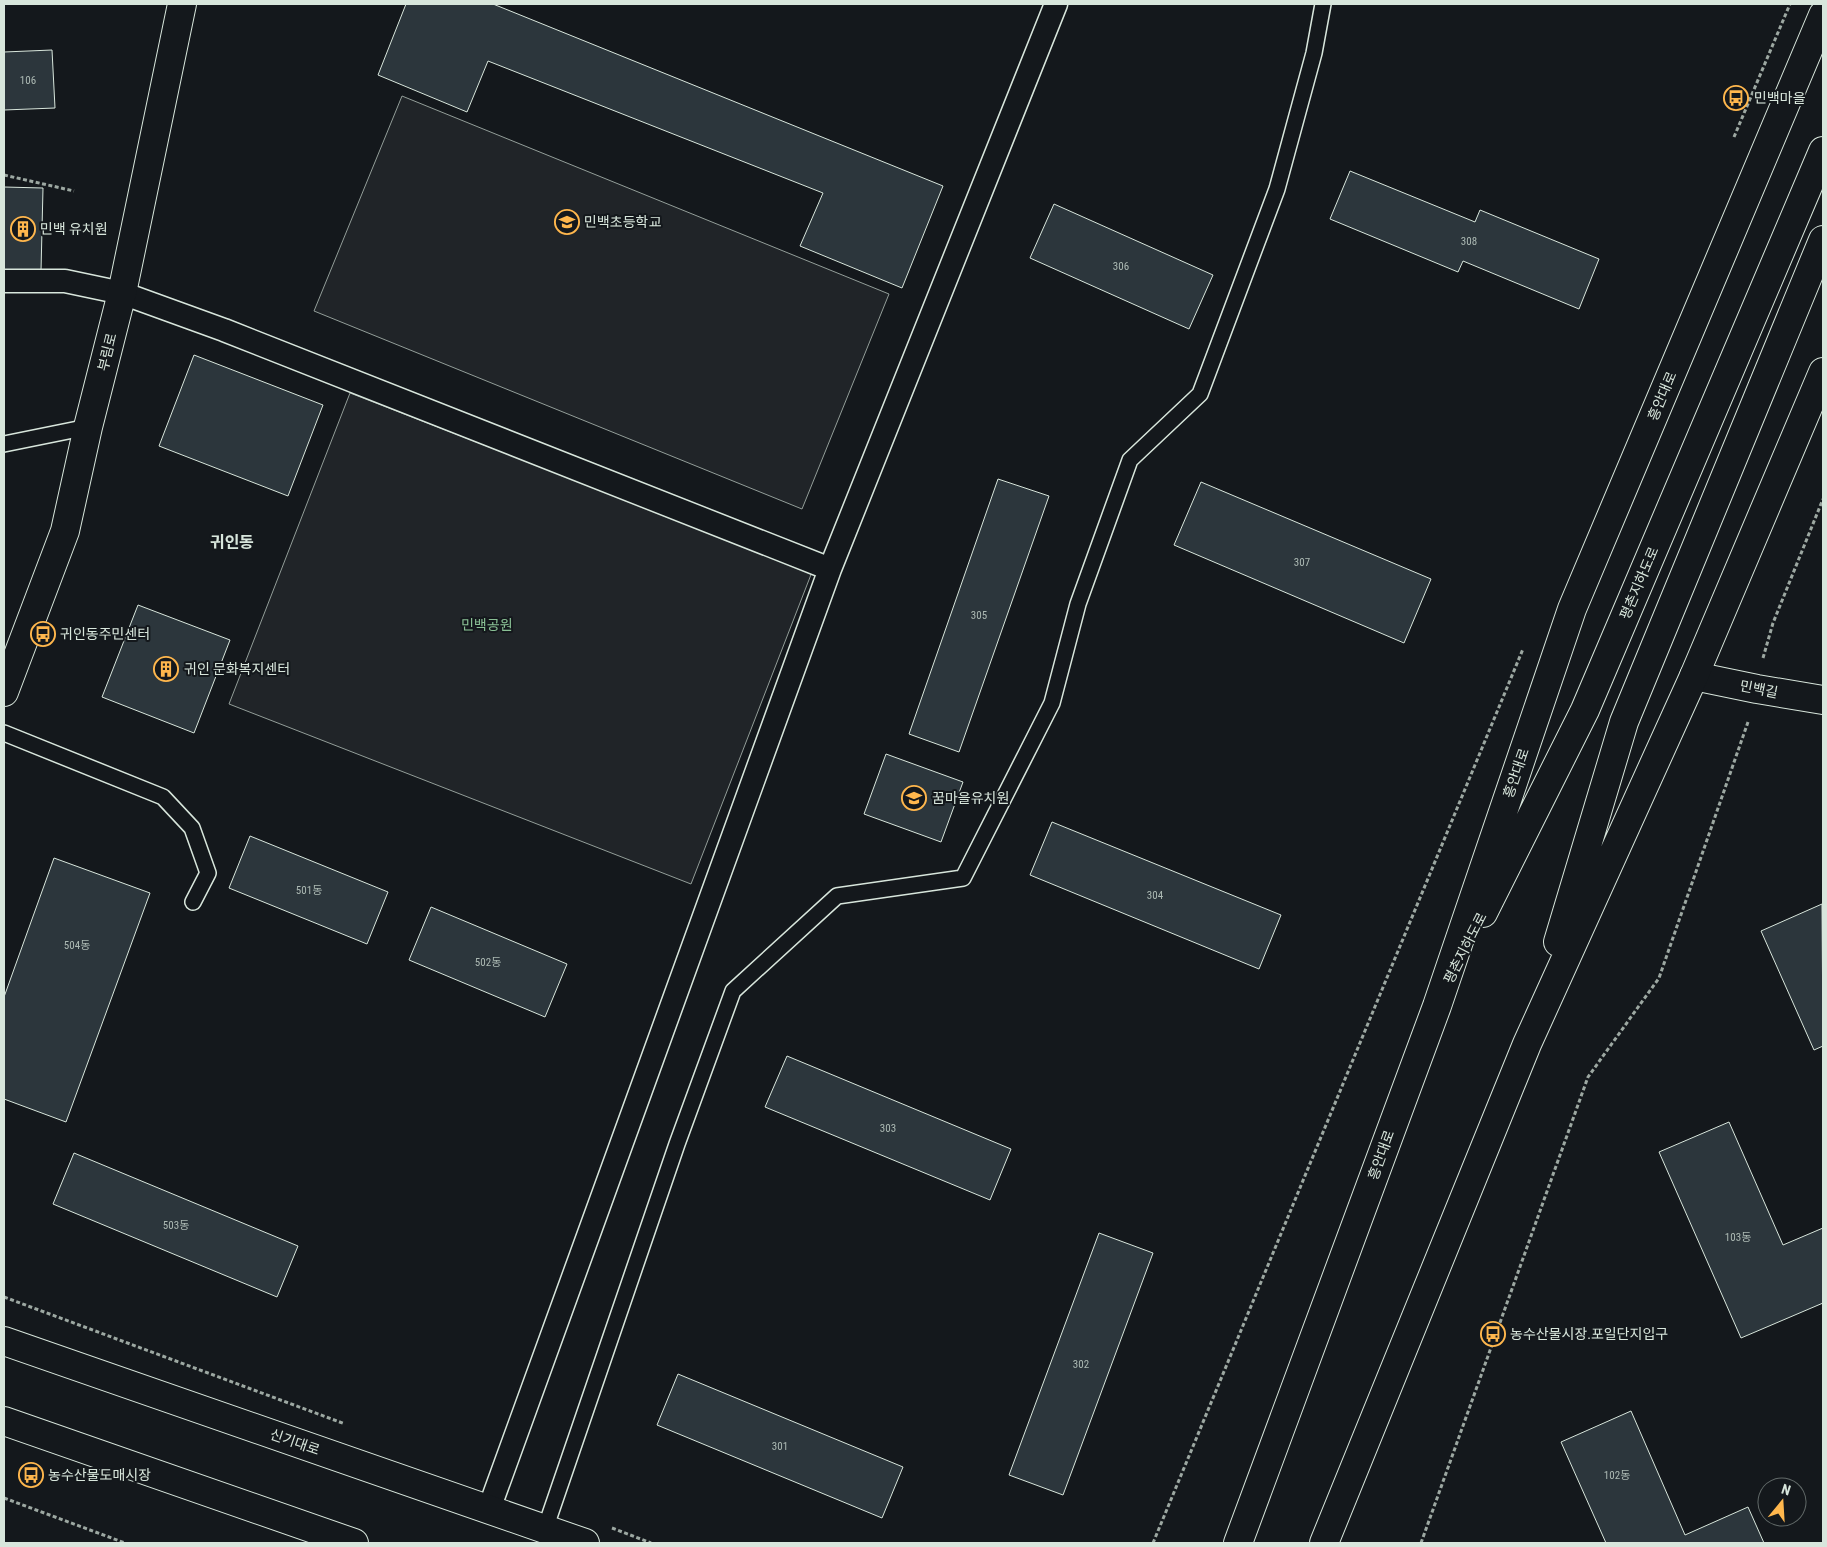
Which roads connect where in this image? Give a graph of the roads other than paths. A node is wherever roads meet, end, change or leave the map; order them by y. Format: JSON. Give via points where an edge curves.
{"nodes":[{"id":1,"x":182,"y":4,"type":"edge"},
{"id":2,"x":1056,"y":4,"type":"edge"},
{"id":3,"x":1323,"y":4,"type":"edge"},
{"id":4,"x":1823,"y":15,"type":"edge"},
{"id":5,"x":1823,"y":152,"type":"edge"},
{"id":6,"x":1823,"y":240,"type":"edge"},
{"id":7,"x":4,"y":281,"type":"edge"},
{"id":8,"x":122,"y":293,"type":"junction"},
{"id":9,"x":1823,"y":372,"type":"edge"},
{"id":10,"x":88,"y":427,"type":"junction"},
{"id":11,"x":4,"y":444,"type":"edge"},
{"id":12,"x":830,"y":569,"type":"junction"},
{"id":13,"x":1694,"y":676,"type":"junction"},
{"id":14,"x":4,"y":692,"type":"edge"},
{"id":15,"x":1823,"y":700,"type":"edge"},
{"id":16,"x":4,"y":733,"type":"edge"},
{"id":17,"x":193,"y":902,"type":"dead end"},
{"id":18,"x":1437,"y":1006,"type":"junction"},
{"id":19,"x":1527,"y":1044,"type":"junction"},
{"id":20,"x":4,"y":1341,"type":"edge"},
{"id":21,"x":4,"y":1421,"type":"edge"},
{"id":22,"x":489,"y":1509,"type":"junction"},
{"id":23,"x":545,"y":1528,"type":"junction"},
{"id":24,"x":354,"y":1543,"type":"edge"},
{"id":25,"x":585,"y":1543,"type":"edge"},
{"id":26,"x":1238,"y":1543,"type":"edge"},
{"id":27,"x":1324,"y":1543,"type":"edge"}],
"edges":[{"from":1,"to":8,"type":"main road","name":"부림로"},
{"from":2,"to":12,"type":"street"},
{"from":3,"to":23,"type":"lane","via":[[1314,53],[1277,189],[1200,394],[1130,460],[1078,604],[1052,703],[963,878],[837,896],[733,991]]},
{"from":4,"to":18,"type":"main road","name":"흥안대로","via":[[1572,609]]},
{"from":5,"to":18,"type":"main road","name":"평촌지하도로","via":[[1585,710]]},
{"from":6,"to":19,"type":"main road","via":[[1624,722]]},
{"from":7,"to":8,"type":"street","via":[[65,281]]},
{"from":8,"to":10,"type":"main road","name":"부림로"},
{"from":8,"to":12,"type":"street","via":[[224,330]]},
{"from":9,"to":13,"type":"main road"},
{"from":10,"to":11,"type":"lane"},
{"from":10,"to":14,"type":"main road","name":"부림로","via":[[65,531]]},
{"from":12,"to":22,"type":"street"},
{"from":13,"to":15,"type":"main road","name":"민백길"},
{"from":13,"to":19,"type":"main road"},
{"from":16,"to":17,"type":"lane","via":[[163,797],[192,828],[208,873]]},
{"from":18,"to":26,"type":"main road","name":"흥안대로"},
{"from":19,"to":27,"type":"main road"},
{"from":20,"to":22,"type":"main road","name":"신기대로"},
{"from":21,"to":24,"type":"main road"},
{"from":22,"to":23,"type":"main road","name":"신기대로"},
{"from":23,"to":25,"type":"main road","name":"신기대로"}]}
